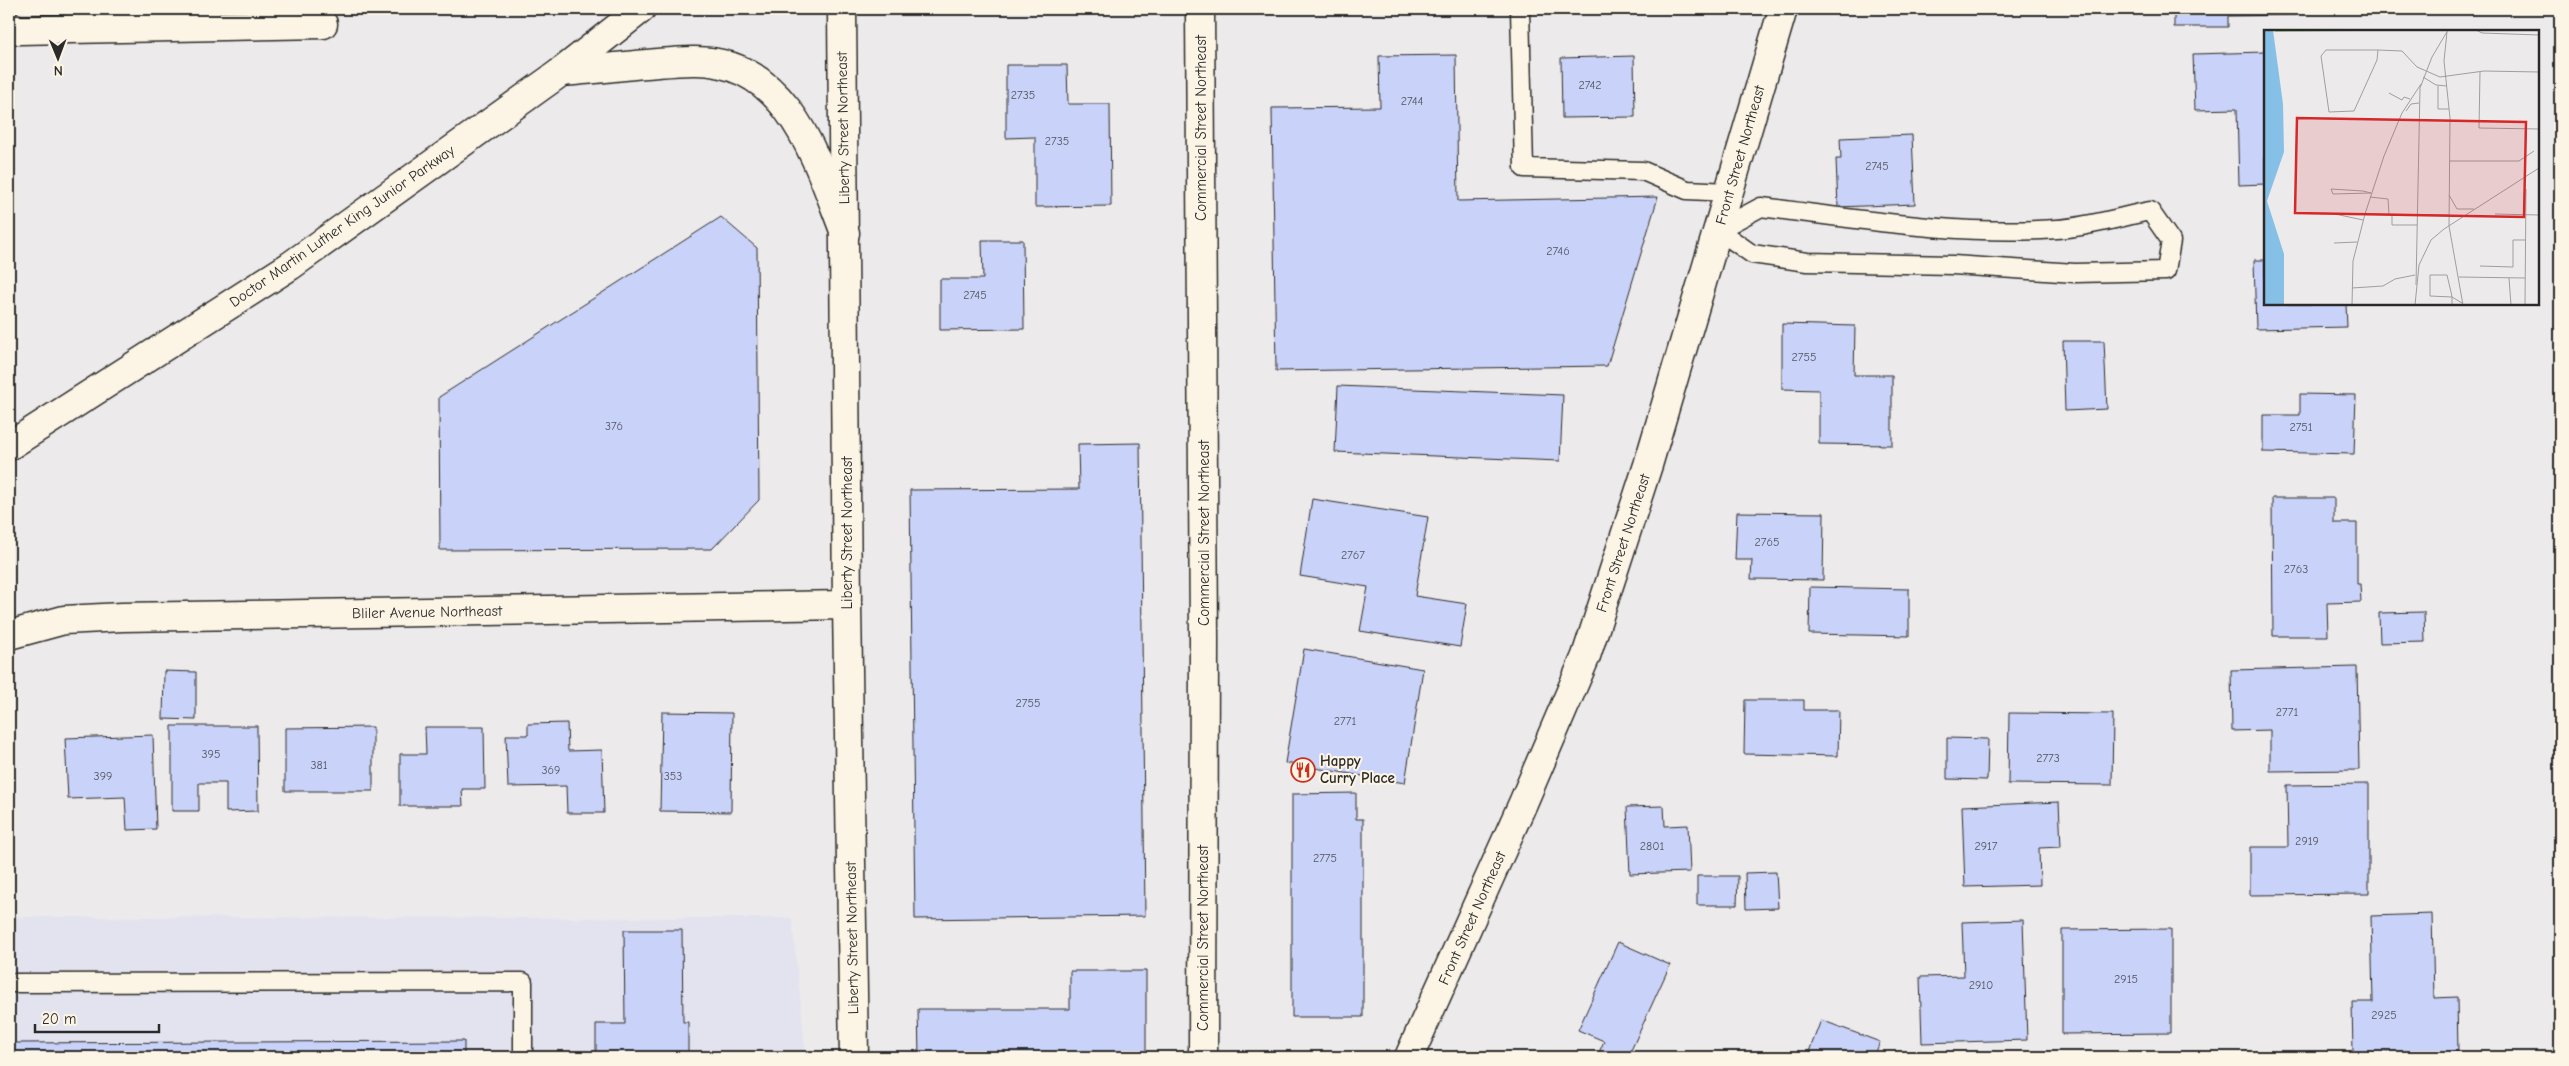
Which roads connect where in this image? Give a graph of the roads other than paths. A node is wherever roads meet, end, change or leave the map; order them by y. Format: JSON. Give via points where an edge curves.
{"nodes":[{"id":1,"x":641,"y":9,"type":"edge"},
{"id":2,"x":842,"y":9,"type":"edge"},
{"id":3,"x":1200,"y":9,"type":"edge"},
{"id":4,"x":1520,"y":9,"type":"edge"},
{"id":5,"x":1783,"y":9,"type":"edge"},
{"id":6,"x":323,"y":24,"type":"dead end"},
{"id":7,"x":9,"y":26,"type":"edge"},
{"id":8,"x":561,"y":72,"type":"junction"},
{"id":9,"x":1728,"y":192,"type":"junction"},
{"id":10,"x":1718,"y":230,"type":"junction"},
{"id":11,"x":845,"y":233,"type":"junction"},
{"id":12,"x":9,"y":446,"type":"edge"},
{"id":13,"x":847,"y":605,"type":"junction"},
{"id":14,"x":9,"y":635,"type":"edge"},
{"id":15,"x":9,"y":982,"type":"edge"},
{"id":16,"x":523,"y":1057,"type":"edge"},
{"id":17,"x":854,"y":1057,"type":"edge"},
{"id":18,"x":1203,"y":1057,"type":"edge"},
{"id":19,"x":1409,"y":1057,"type":"edge"}],
"edges":[{"from":1,"to":8,"type":"main road","name":"Doctor Martin Luther King Junior Parkway"},
{"from":2,"to":11,"type":"main road","name":"Liberty Street Northeast"},
{"from":3,"to":18,"type":"main road","name":"Commercial Street Northeast"},
{"from":4,"to":9,"type":"lane","via":[[1524,168],[1643,170],[1687,190]]},
{"from":5,"to":9,"type":"main road","name":"Front Street Northeast"},
{"from":6,"to":7,"type":"main road","via":[[19,30]]},
{"from":8,"to":11,"type":"main road","via":[[695,61],[725,65],[755,78],[781,100],[797,123],[812,150]]},
{"from":8,"to":12,"type":"main road","name":"Doctor Martin Luther King Junior Parkway","via":[[290,266]]},
{"from":9,"to":10,"type":"main road","name":"Front Street Northeast"},
{"from":10,"to":10,"type":"lane","via":[[1761,207],[1913,226],[2014,231],[2060,229],[2150,211],[2171,241],[2166,271],[2074,273],[1953,265],[1807,262],[1752,254]]},
{"from":10,"to":19,"type":"main road","name":"Front Street Northeast","via":[[1648,465],[1586,656]]},
{"from":11,"to":13,"type":"main road","name":"Liberty Street Northeast"},
{"from":13,"to":14,"type":"main road","name":"Bliler Avenue Northeast","via":[[122,617],[64,620]]},
{"from":13,"to":17,"type":"main road","name":"Liberty Street Northeast"},
{"from":15,"to":16,"type":"lane","via":[[523,982]]}]}
